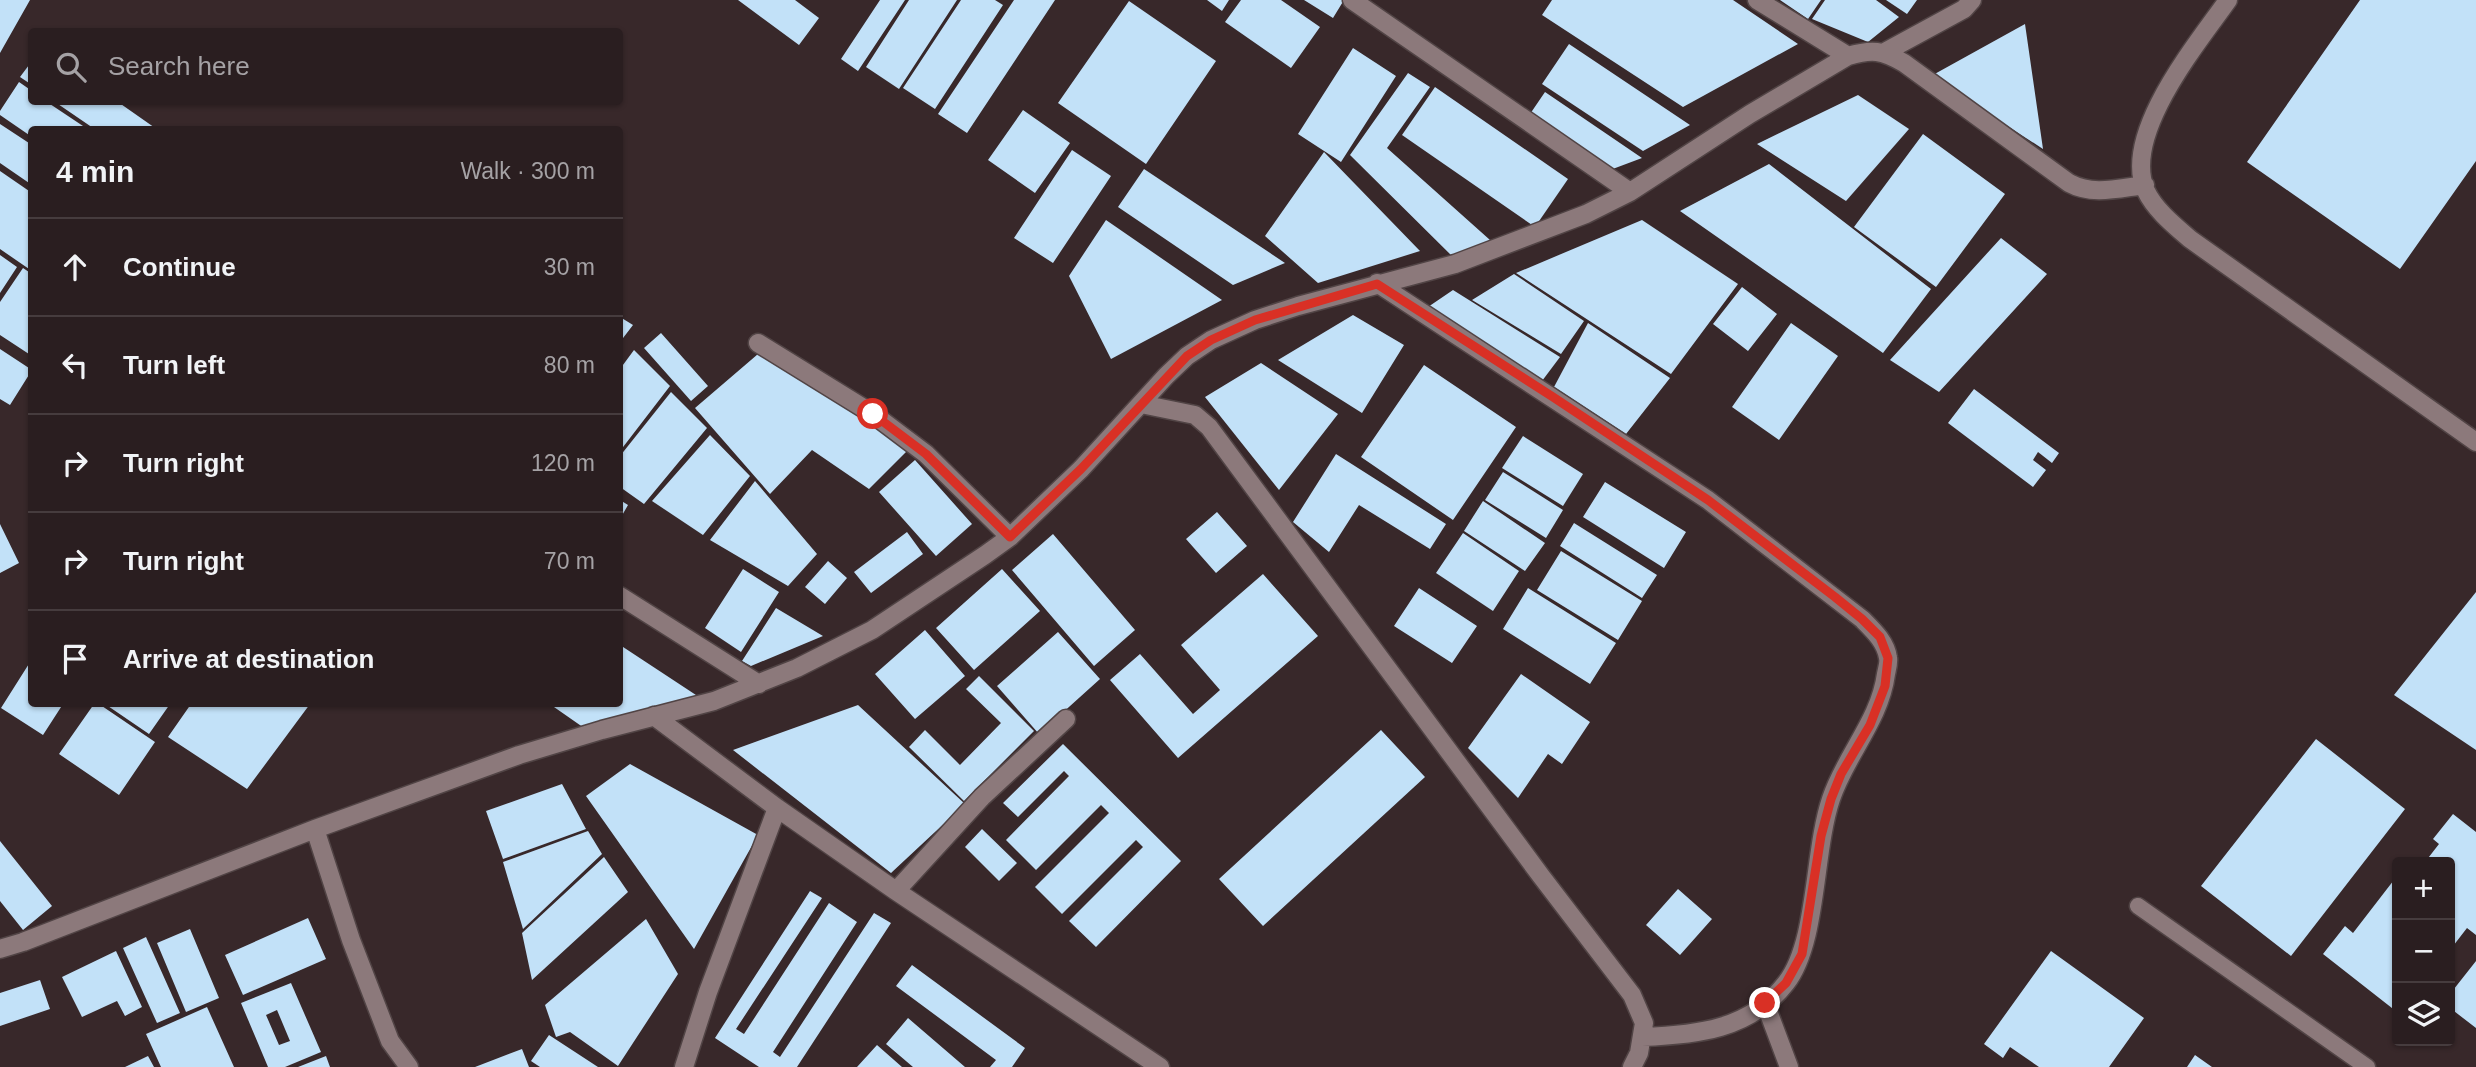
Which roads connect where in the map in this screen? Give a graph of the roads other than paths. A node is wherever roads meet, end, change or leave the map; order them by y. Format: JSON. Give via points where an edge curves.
{"nodes":[{"id":1,"x":1758,"y":0,"type":"edge"},
{"id":2,"x":1972,"y":0,"type":"edge"},
{"id":3,"x":2228,"y":0,"type":"edge"},
{"id":4,"x":1355,"y":1,"type":"edge"},
{"id":5,"x":1885,"y":52,"type":"junction"},
{"id":6,"x":1847,"y":56,"type":"junction"},
{"id":7,"x":2145,"y":185,"type":"junction"},
{"id":8,"x":1630,"y":192,"type":"junction"},
{"id":9,"x":1377,"y":284,"type":"junction"},
{"id":10,"x":758,"y":343,"type":"dead end"},
{"id":11,"x":1141,"y":404,"type":"junction"},
{"id":12,"x":2476,"y":442,"type":"edge"},
{"id":13,"x":1010,"y":537,"type":"junction"},
{"id":14,"x":623,"y":598,"type":"edge"},
{"id":15,"x":760,"y":684,"type":"junction"},
{"id":16,"x":654,"y":716,"type":"junction"},
{"id":17,"x":1066,"y":719,"type":"dead end"},
{"id":18,"x":777,"y":808,"type":"junction"},
{"id":19,"x":315,"y":829,"type":"junction"},
{"id":20,"x":896,"y":891,"type":"junction"},
{"id":21,"x":2138,"y":906,"type":"dead end"},
{"id":22,"x":0,"y":949,"type":"edge"},
{"id":23,"x":1765,"y":1003,"type":"junction"},
{"id":24,"x":1642,"y":1037,"type":"junction"},
{"id":25,"x":409,"y":1067,"type":"edge"},
{"id":26,"x":684,"y":1067,"type":"edge"},
{"id":27,"x":1160,"y":1067,"type":"edge"},
{"id":28,"x":1632,"y":1067,"type":"edge"},
{"id":29,"x":1789,"y":1067,"type":"edge"},
{"id":30,"x":2367,"y":1067,"type":"edge"}],
"edges":[{"from":1,"to":6,"type":"street"},
{"from":2,"to":5,"type":"street","via":[[1964,9]]},
{"from":3,"to":7,"type":"street","via":[[2149,121],[2140,163]]},
{"from":4,"to":8,"type":"street"},
{"from":5,"to":6,"type":"street"},
{"from":5,"to":7,"type":"street","via":[[2082,190]]},
{"from":6,"to":8,"type":"street"},
{"from":7,"to":12,"type":"street","via":[[2164,215],[2190,239]]},
{"from":8,"to":9,"type":"street","via":[[1586,214],[1454,264]]},
{"from":9,"to":11,"type":"street","via":[[1255,320],[1211,340],[1187,356]]},
{"from":9,"to":23,"type":"street","via":[[1708,500],[1880,637],[1888,658],[1885,686],[1831,799],[1802,954],[1786,983]]},
{"from":10,"to":13,"type":"street","via":[[873,414],[926,454]]},
{"from":11,"to":13,"type":"street"},
{"from":11,"to":24,"type":"street","via":[[1195,415],[1209,427],[1632,995],[1644,1023]]},
{"from":13,"to":15,"type":"street","via":[[872,630]]},
{"from":14,"to":15,"type":"street"},
{"from":15,"to":16,"type":"street"},
{"from":16,"to":18,"type":"street"},
{"from":16,"to":19,"type":"street","via":[[519,755]]},
{"from":17,"to":20,"type":"street","via":[[982,797]]},
{"from":18,"to":20,"type":"street"},
{"from":18,"to":26,"type":"street"},
{"from":19,"to":22,"type":"street"},
{"from":19,"to":25,"type":"street","via":[[390,1041]]},
{"from":20,"to":27,"type":"street"},
{"from":21,"to":30,"type":"lane"},
{"from":23,"to":24,"type":"street","via":[[1718,1030]]},
{"from":23,"to":29,"type":"street"},
{"from":24,"to":28,"type":"street"}]}
